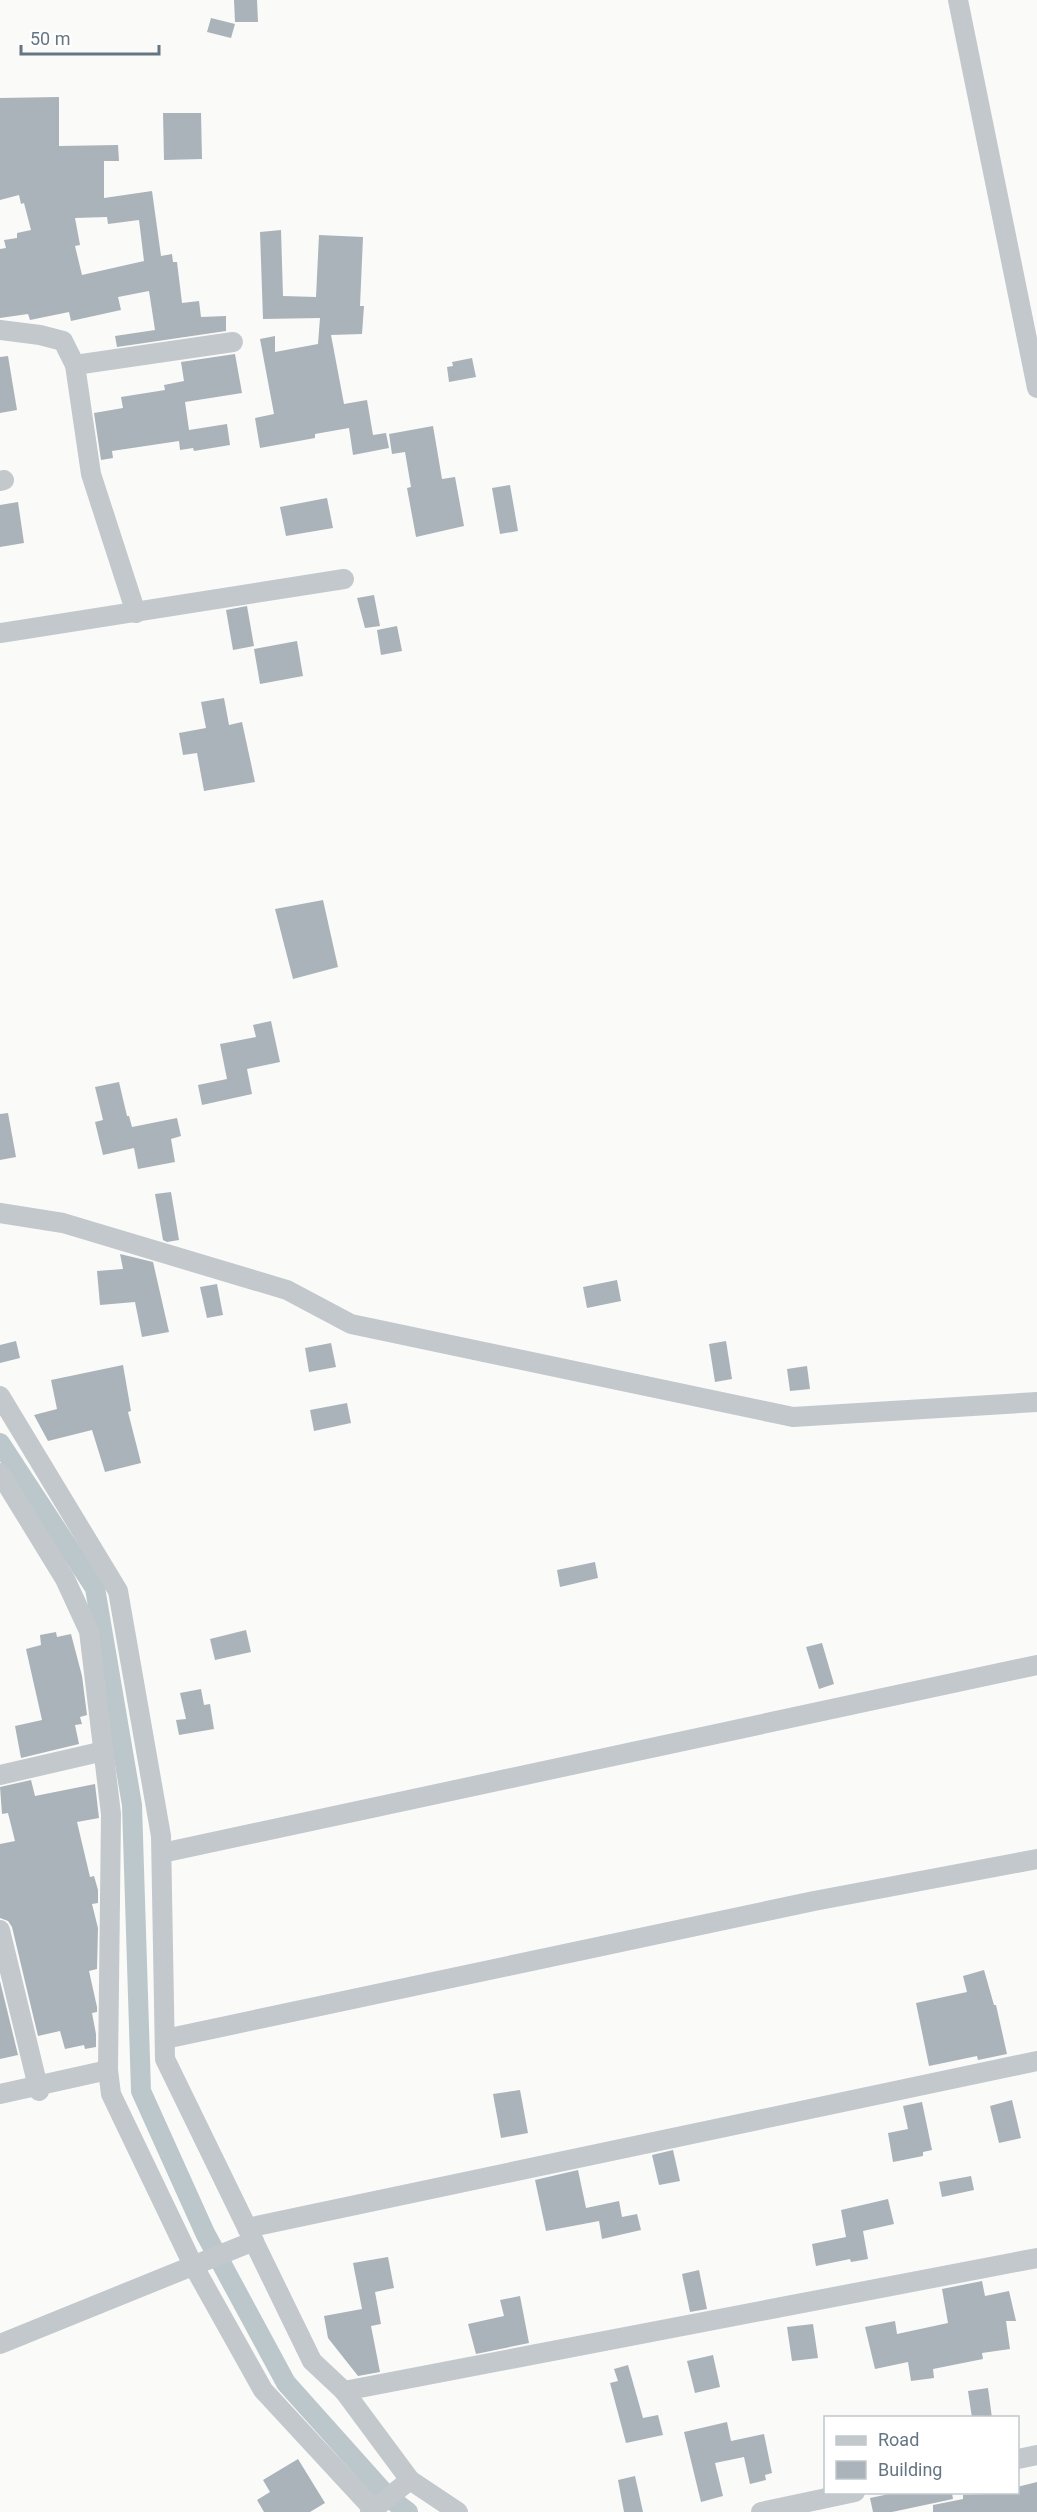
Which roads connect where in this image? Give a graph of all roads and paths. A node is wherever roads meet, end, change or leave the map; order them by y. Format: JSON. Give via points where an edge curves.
{"nodes":[{"id":1,"x":958,"y":0,"type":"edge"},
{"id":2,"x":0,"y":330,"type":"edge"},
{"id":3,"x":233,"y":342,"type":"dead end"},
{"id":4,"x":75,"y":365,"type":"junction"},
{"id":5,"x":1037,"y":388,"type":"edge"},
{"id":6,"x":344,"y":579,"type":"dead end"},
{"id":7,"x":136,"y":613,"type":"junction"},
{"id":8,"x":0,"y":633,"type":"edge"},
{"id":9,"x":0,"y":1213,"type":"edge"},
{"id":10,"x":0,"y":1396,"type":"edge"},
{"id":11,"x":1037,"y":1402,"type":"edge"},
{"id":12,"x":0,"y":1473,"type":"edge"},
{"id":13,"x":1037,"y":1665,"type":"edge"},
{"id":14,"x":104,"y":1751,"type":"junction"},
{"id":15,"x":0,"y":1775,"type":"edge"},
{"id":16,"x":162,"y":1853,"type":"junction"},
{"id":17,"x":1037,"y":1859,"type":"edge"},
{"id":18,"x":0,"y":1930,"type":"edge"},
{"id":19,"x":165,"y":2038,"type":"junction"},
{"id":20,"x":1037,"y":2061,"type":"edge"},
{"id":21,"x":108,"y":2070,"type":"junction"},
{"id":22,"x":38,"y":2088,"type":"junction"},
{"id":23,"x":0,"y":2094,"type":"edge"},
{"id":24,"x":250,"y":2234,"type":"junction"},
{"id":25,"x":1037,"y":2258,"type":"edge"},
{"id":26,"x":193,"y":2265,"type":"junction"},
{"id":27,"x":0,"y":2344,"type":"edge"},
{"id":28,"x":344,"y":2391,"type":"junction"},
{"id":29,"x":1037,"y":2455,"type":"edge"},
{"id":30,"x":1019,"y":2459,"type":"edge"},
{"id":31,"x":405,"y":2485,"type":"junction"},
{"id":32,"x":850,"y":2494,"type":"edge"},
{"id":33,"x":372,"y":2511,"type":"edge"},
{"id":34,"x":458,"y":2512,"type":"edge"},
{"id":35,"x":761,"y":2512,"type":"edge"}],
"edges":[{"from":1,"to":5,"type":"street"},
{"from":2,"to":4,"type":"street","via":[[63,341]]},
{"from":3,"to":4,"type":"street"},
{"from":4,"to":7,"type":"street","via":[[91,474]]},
{"from":6,"to":7,"type":"street"},
{"from":7,"to":8,"type":"street"},
{"from":9,"to":11,"type":"street","via":[[63,1223],[287,1290],[351,1324],[793,1417]]},
{"from":10,"to":16,"type":"street","via":[[117,1591]]},
{"from":12,"to":14,"type":"street","via":[[65,1579],[89,1630]]},
{"from":13,"to":16,"type":"street"},
{"from":14,"to":15,"type":"street"},
{"from":14,"to":21,"type":"street","via":[[111,1814]]},
{"from":16,"to":19,"type":"street"},
{"from":17,"to":19,"type":"street","via":[[814,1901]]},
{"from":18,"to":22,"type":"street"},
{"from":19,"to":24,"type":"street","via":[[165,2059]]},
{"from":20,"to":24,"type":"street"},
{"from":21,"to":22,"type":"street"},
{"from":21,"to":26,"type":"street","via":[[111,2094]]},
{"from":22,"to":23,"type":"street"},
{"from":24,"to":26,"type":"street"},
{"from":24,"to":28,"type":"street","via":[[312,2361]]},
{"from":25,"to":28,"type":"street"},
{"from":26,"to":27,"type":"street"},
{"from":26,"to":33,"type":"street","via":[[263,2390]]},
{"from":28,"to":31,"type":"street"},
{"from":29,"to":30,"type":"street"},
{"from":31,"to":33,"type":"street"},
{"from":31,"to":34,"type":"street"},
{"from":32,"to":35,"type":"street"}]}
